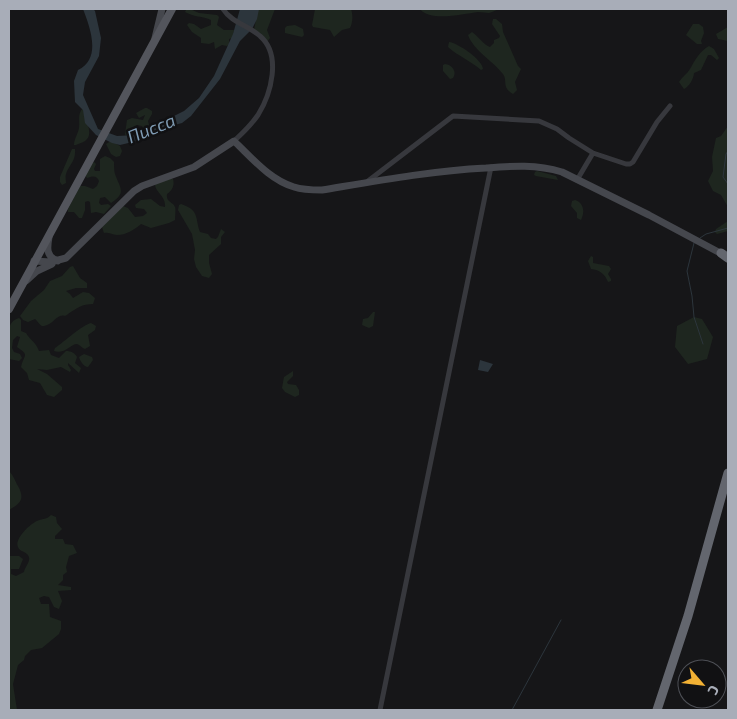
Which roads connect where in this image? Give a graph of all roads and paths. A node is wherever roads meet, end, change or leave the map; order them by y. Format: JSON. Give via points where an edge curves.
{"nodes":[{"id":1,"x":162,"y":9,"type":"edge"},
{"id":2,"x":172,"y":9,"type":"edge"},
{"id":3,"x":223,"y":9,"type":"edge"},
{"id":4,"x":154,"y":42,"type":"junction"},
{"id":5,"x":670,"y":106,"type":"dead end"},
{"id":6,"x":234,"y":141,"type":"junction"},
{"id":7,"x":593,"y":154,"type":"junction"},
{"id":8,"x":491,"y":168,"type":"junction"},
{"id":9,"x":577,"y":180,"type":"junction"},
{"id":10,"x":366,"y":183,"type":"junction"},
{"id":11,"x":49,"y":233,"type":"junction"},
{"id":12,"x":726,"y":256,"type":"edge"},
{"id":13,"x":34,"y":261,"type":"junction"},
{"id":14,"x":58,"y":261,"type":"junction"},
{"id":15,"x":20,"y":289,"type":"junction"},
{"id":16,"x":9,"y":309,"type":"edge"},
{"id":17,"x":728,"y":473,"type":"edge"},
{"id":18,"x":380,"y":710,"type":"edge"},
{"id":19,"x":657,"y":710,"type":"edge"}],
"edges":[{"from":1,"to":4,"type":"street"},
{"from":2,"to":4,"type":"main road"},
{"from":3,"to":6,"type":"street","via":[[267,43],[272,68],[270,88],[258,115]]},
{"from":4,"to":11,"type":"main road"},
{"from":5,"to":7,"type":"street","via":[[630,164]]},
{"from":6,"to":10,"type":"street","via":[[272,176],[294,187],[322,190]]},
{"from":6,"to":14,"type":"street","via":[[194,167],[134,191],[71,254]]},
{"from":7,"to":9,"type":"street"},
{"from":7,"to":10,"type":"street","via":[[557,129],[539,121],[452,116]]},
{"from":8,"to":9,"type":"street","via":[[540,167]]},
{"from":8,"to":10,"type":"street","via":[[442,170]]},
{"from":8,"to":18,"type":"street"},
{"from":9,"to":12,"type":"street"},
{"from":11,"to":13,"type":"main road"},
{"from":11,"to":14,"type":"street","via":[[48,252],[52,259]]},
{"from":13,"to":14,"type":"street"},
{"from":13,"to":15,"type":"main road"},
{"from":14,"to":15,"type":"street","via":[[37,271]]},
{"from":15,"to":16,"type":"main road"},
{"from":17,"to":19,"type":"highway","via":[[688,616]]}]}
